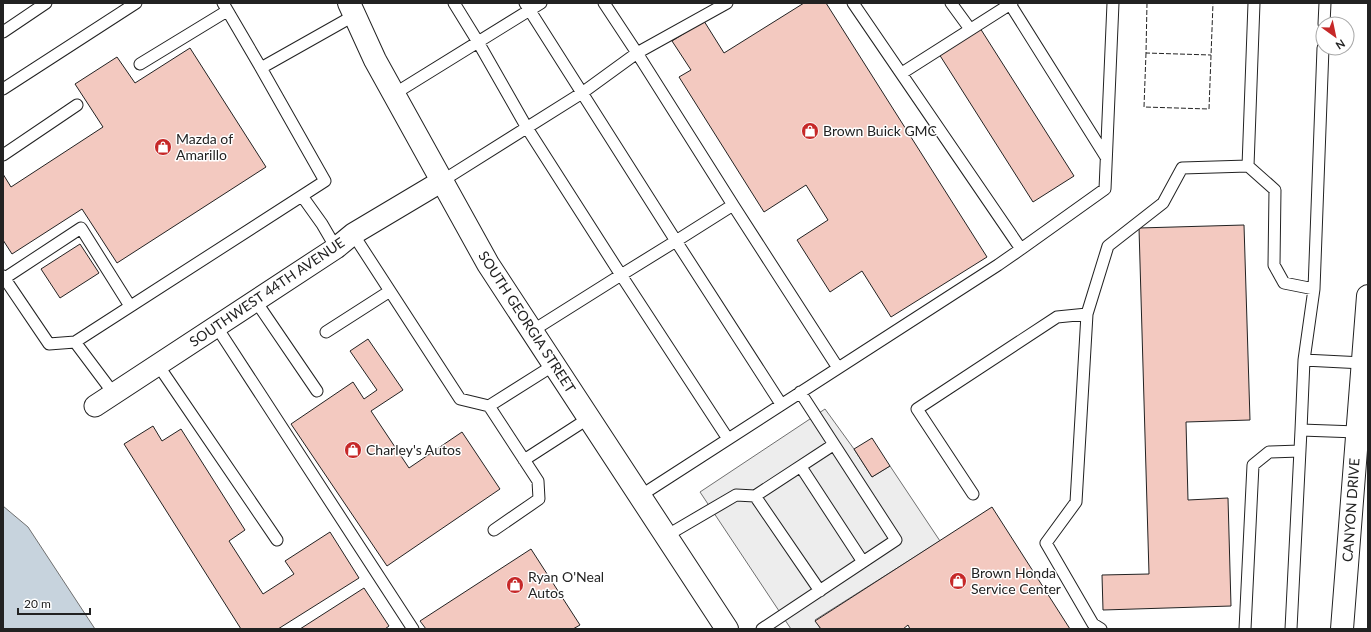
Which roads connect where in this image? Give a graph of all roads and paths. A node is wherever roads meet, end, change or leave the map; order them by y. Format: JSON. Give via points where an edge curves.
{"nodes":[{"id":1,"x":46,"y":3,"type":"edge"},
{"id":2,"x":136,"y":3,"type":"edge"},
{"id":3,"x":454,"y":3,"type":"edge"},
{"id":4,"x":541,"y":3,"type":"edge"},
{"id":5,"x":604,"y":3,"type":"edge"},
{"id":6,"x":727,"y":3,"type":"edge"},
{"id":7,"x":853,"y":3,"type":"edge"},
{"id":8,"x":951,"y":3,"type":"edge"},
{"id":9,"x":1113,"y":3,"type":"edge"},
{"id":10,"x":1254,"y":3,"type":"edge"},
{"id":11,"x":1325,"y":3,"type":"edge"},
{"id":12,"x":1011,"y":4,"type":"edge"},
{"id":13,"x":225,"y":7,"type":"edge"},
{"id":14,"x":527,"y":7,"type":"edge"},
{"id":15,"x":352,"y":9,"type":"edge"},
{"id":16,"x":1324,"y":16,"type":"edge"},
{"id":17,"x":970,"y":29,"type":"junction"},
{"id":18,"x":3,"y":32,"type":"edge"},
{"id":19,"x":478,"y":42,"type":"junction"},
{"id":20,"x":637,"y":53,"type":"junction"},
{"id":21,"x":1323,"y":56,"type":"edge"},
{"id":22,"x":140,"y":64,"type":"dead end"},
{"id":23,"x":262,"y":68,"type":"junction"},
{"id":24,"x":902,"y":73,"type":"junction"},
{"id":25,"x":3,"y":89,"type":"edge"},
{"id":26,"x":582,"y":93,"type":"junction"},
{"id":27,"x":394,"y":94,"type":"junction"},
{"id":28,"x":77,"y":105,"type":"dead end"},
{"id":29,"x":527,"y":128,"type":"junction"},
{"id":30,"x":3,"y":155,"type":"edge"},
{"id":31,"x":1106,"y":157,"type":"junction"},
{"id":32,"x":1248,"y":166,"type":"junction"},
{"id":33,"x":442,"y":181,"type":"junction"},
{"id":34,"x":302,"y":196,"type":"junction"},
{"id":35,"x":733,"y":205,"type":"junction"},
{"id":36,"x":353,"y":234,"type":"junction"},
{"id":37,"x":676,"y":241,"type":"junction"},
{"id":38,"x":336,"y":248,"type":"junction"},
{"id":39,"x":1021,"y":249,"type":"junction"},
{"id":40,"x":621,"y":275,"type":"junction"},
{"id":41,"x":4,"y":277,"type":"edge"},
{"id":42,"x":1314,"y":289,"type":"junction"},
{"id":43,"x":390,"y":291,"type":"junction"},
{"id":44,"x":1368,"y":296,"type":"edge"},
{"id":45,"x":255,"y":300,"type":"junction"},
{"id":46,"x":130,"y":306,"type":"junction"},
{"id":47,"x":1087,"y":314,"type":"junction"},
{"id":48,"x":216,"y":326,"type":"junction"},
{"id":49,"x":326,"y":332,"type":"dead end"},
{"id":50,"x":532,"y":332,"type":"junction"},
{"id":51,"x":75,"y":342,"type":"junction"},
{"id":52,"x":1304,"y":360,"type":"junction"},
{"id":53,"x":1363,"y":363,"type":"junction"},
{"id":54,"x":158,"y":365,"type":"junction"},
{"id":55,"x":554,"y":365,"type":"junction"},
{"id":56,"x":838,"y":368,"type":"junction"},
{"id":57,"x":317,"y":391,"type":"dead end"},
{"id":58,"x":800,"y":392,"type":"junction"},
{"id":59,"x":114,"y":394,"type":"junction"},
{"id":60,"x":781,"y":404,"type":"junction"},
{"id":61,"x":95,"y":406,"type":"dead end"},
{"id":62,"x":489,"y":406,"type":"junction"},
{"id":63,"x":588,"y":418,"type":"junction"},
{"id":64,"x":1301,"y":430,"type":"junction"},
{"id":65,"x":1357,"y":432,"type":"junction"},
{"id":66,"x":728,"y":439,"type":"junction"},
{"id":67,"x":833,"y":445,"type":"junction"},
{"id":68,"x":1300,"y":452,"type":"junction"},
{"id":69,"x":524,"y":460,"type":"junction"},
{"id":70,"x":801,"y":467,"type":"junction"},
{"id":71,"x":973,"y":494,"type":"dead end"},
{"id":72,"x":640,"y":496,"type":"junction"},
{"id":73,"x":755,"y":496,"type":"junction"},
{"id":74,"x":494,"y":530,"type":"dead end"},
{"id":75,"x":666,"y":536,"type":"junction"},
{"id":76,"x":277,"y":540,"type":"dead end"},
{"id":77,"x":863,"y":562,"type":"junction"},
{"id":78,"x":820,"y":591,"type":"junction"},
{"id":79,"x":413,"y":629,"type":"edge"},
{"id":80,"x":727,"y":629,"type":"edge"},
{"id":81,"x":762,"y":629,"type":"edge"},
{"id":82,"x":1101,"y":629,"type":"edge"},
{"id":83,"x":1245,"y":629,"type":"edge"},
{"id":84,"x":1291,"y":629,"type":"edge"},
{"id":85,"x":1342,"y":629,"type":"edge"}],
"edges":[{"from":1,"to":18,"type":"lane"},
{"from":2,"to":25,"type":"lane"},
{"from":3,"to":19,"type":"lane"},
{"from":4,"to":14,"type":"lane"},
{"from":5,"to":20,"type":"lane"},
{"from":6,"to":20,"type":"lane"},
{"from":7,"to":24,"type":"lane"},
{"from":8,"to":17,"type":"lane"},
{"from":9,"to":31,"type":"lane"},
{"from":10,"to":32,"type":"lane"},
{"from":11,"to":16,"type":"lane"},
{"from":12,"to":17,"type":"lane"},
{"from":12,"to":31,"type":"lane"},
{"from":13,"to":22,"type":"lane"},
{"from":13,"to":23,"type":"lane"},
{"from":14,"to":19,"type":"lane"},
{"from":14,"to":26,"type":"lane"},
{"from":15,"to":23,"type":"lane"},
{"from":15,"to":27,"type":"main road","name":"SOUTH GEORGIA STREET"},
{"from":17,"to":24,"type":"lane"},
{"from":19,"to":27,"type":"lane"},
{"from":19,"to":29,"type":"lane"},
{"from":20,"to":26,"type":"lane"},
{"from":20,"to":35,"type":"lane"},
{"from":21,"to":42,"type":"lane"},
{"from":23,"to":34,"type":"lane","via":[[325,181]]},
{"from":24,"to":39,"type":"lane"},
{"from":26,"to":29,"type":"lane"},
{"from":26,"to":37,"type":"lane"},
{"from":27,"to":33,"type":"main road","name":"SOUTH GEORGIA STREET"},
{"from":28,"to":30,"type":"lane"},
{"from":29,"to":33,"type":"lane"},
{"from":29,"to":40,"type":"lane"},
{"from":31,"to":39,"type":"lane","via":[[1105,189]]},
{"from":32,"to":42,"type":"lane","via":[[1275,190],[1274,265],[1284,283]]},
{"from":32,"to":47,"type":"lane","via":[[1182,168],[1163,203],[1108,246]]},
{"from":33,"to":36,"type":"street","name":"SOUTHWEST 44TH AVENUE"},
{"from":33,"to":50,"type":"main road","name":"SOUTH GEORGIA STREET","via":[[488,264]]},
{"from":34,"to":38,"type":"lane"},
{"from":34,"to":46,"type":"lane"},
{"from":35,"to":37,"type":"lane"},
{"from":35,"to":56,"type":"lane"},
{"from":36,"to":38,"type":"street","name":"SOUTHWEST 44TH AVENUE"},
{"from":36,"to":43,"type":"lane"},
{"from":37,"to":40,"type":"lane"},
{"from":37,"to":60,"type":"lane"},
{"from":38,"to":45,"type":"street","name":"SOUTHWEST 44TH AVENUE"},
{"from":39,"to":56,"type":"lane"},
{"from":40,"to":50,"type":"lane"},
{"from":40,"to":66,"type":"lane"},
{"from":41,"to":46,"type":"lane","via":[[81,228]]},
{"from":41,"to":51,"type":"lane","via":[[49,344]]},
{"from":42,"to":52,"type":"lane"},
{"from":43,"to":49,"type":"lane"},
{"from":43,"to":62,"type":"lane","via":[[460,398]]},
{"from":44,"to":53,"type":"main road","name":"CANYON DRIVE"},
{"from":45,"to":48,"type":"street","name":"SOUTHWEST 44TH AVENUE"},
{"from":45,"to":57,"type":"lane"},
{"from":46,"to":51,"type":"lane"},
{"from":47,"to":71,"type":"lane","via":[[1057,317],[918,409]]},
{"from":47,"to":82,"type":"lane","via":[[1076,502],[1046,543],[1093,624]]},
{"from":48,"to":54,"type":"street","name":"SOUTHWEST 44TH AVENUE"},
{"from":48,"to":79,"type":"lane"},
{"from":50,"to":55,"type":"main road","name":"SOUTH GEORGIA STREET"},
{"from":51,"to":59,"type":"lane"},
{"from":52,"to":53,"type":"lane"},
{"from":52,"to":64,"type":"lane"},
{"from":53,"to":65,"type":"main road","name":"CANYON DRIVE"},
{"from":54,"to":59,"type":"street","name":"SOUTHWEST 44TH AVENUE"},
{"from":54,"to":76,"type":"lane"},
{"from":55,"to":62,"type":"lane"},
{"from":55,"to":63,"type":"main road","name":"SOUTH GEORGIA STREET"},
{"from":56,"to":58,"type":"lane"},
{"from":58,"to":60,"type":"lane"},
{"from":58,"to":67,"type":"lane"},
{"from":59,"to":61,"type":"street","name":"SOUTHWEST 44TH AVENUE"},
{"from":60,"to":66,"type":"lane"},
{"from":62,"to":69,"type":"lane"},
{"from":63,"to":69,"type":"lane"},
{"from":63,"to":72,"type":"main road","name":"SOUTH GEORGIA STREET"},
{"from":64,"to":65,"type":"lane"},
{"from":64,"to":68,"type":"lane"},
{"from":65,"to":85,"type":"main road","name":"CANYON DRIVE"},
{"from":66,"to":72,"type":"lane"},
{"from":67,"to":70,"type":"lane"},
{"from":67,"to":77,"type":"lane","via":[[896,540]]},
{"from":68,"to":83,"type":"lane","via":[[1269,452],[1253,465]]},
{"from":68,"to":84,"type":"lane"},
{"from":69,"to":74,"type":"lane","via":[[538,481],[539,499]]},
{"from":70,"to":73,"type":"lane"},
{"from":70,"to":77,"type":"lane"},
{"from":72,"to":75,"type":"main road","name":"SOUTH GEORGIA STREET"},
{"from":73,"to":75,"type":"lane","via":[[736,495]]},
{"from":73,"to":78,"type":"lane"},
{"from":75,"to":80,"type":"main road","name":"SOUTH GEORGIA STREET"},
{"from":77,"to":78,"type":"lane"},
{"from":78,"to":81,"type":"lane"}]}
